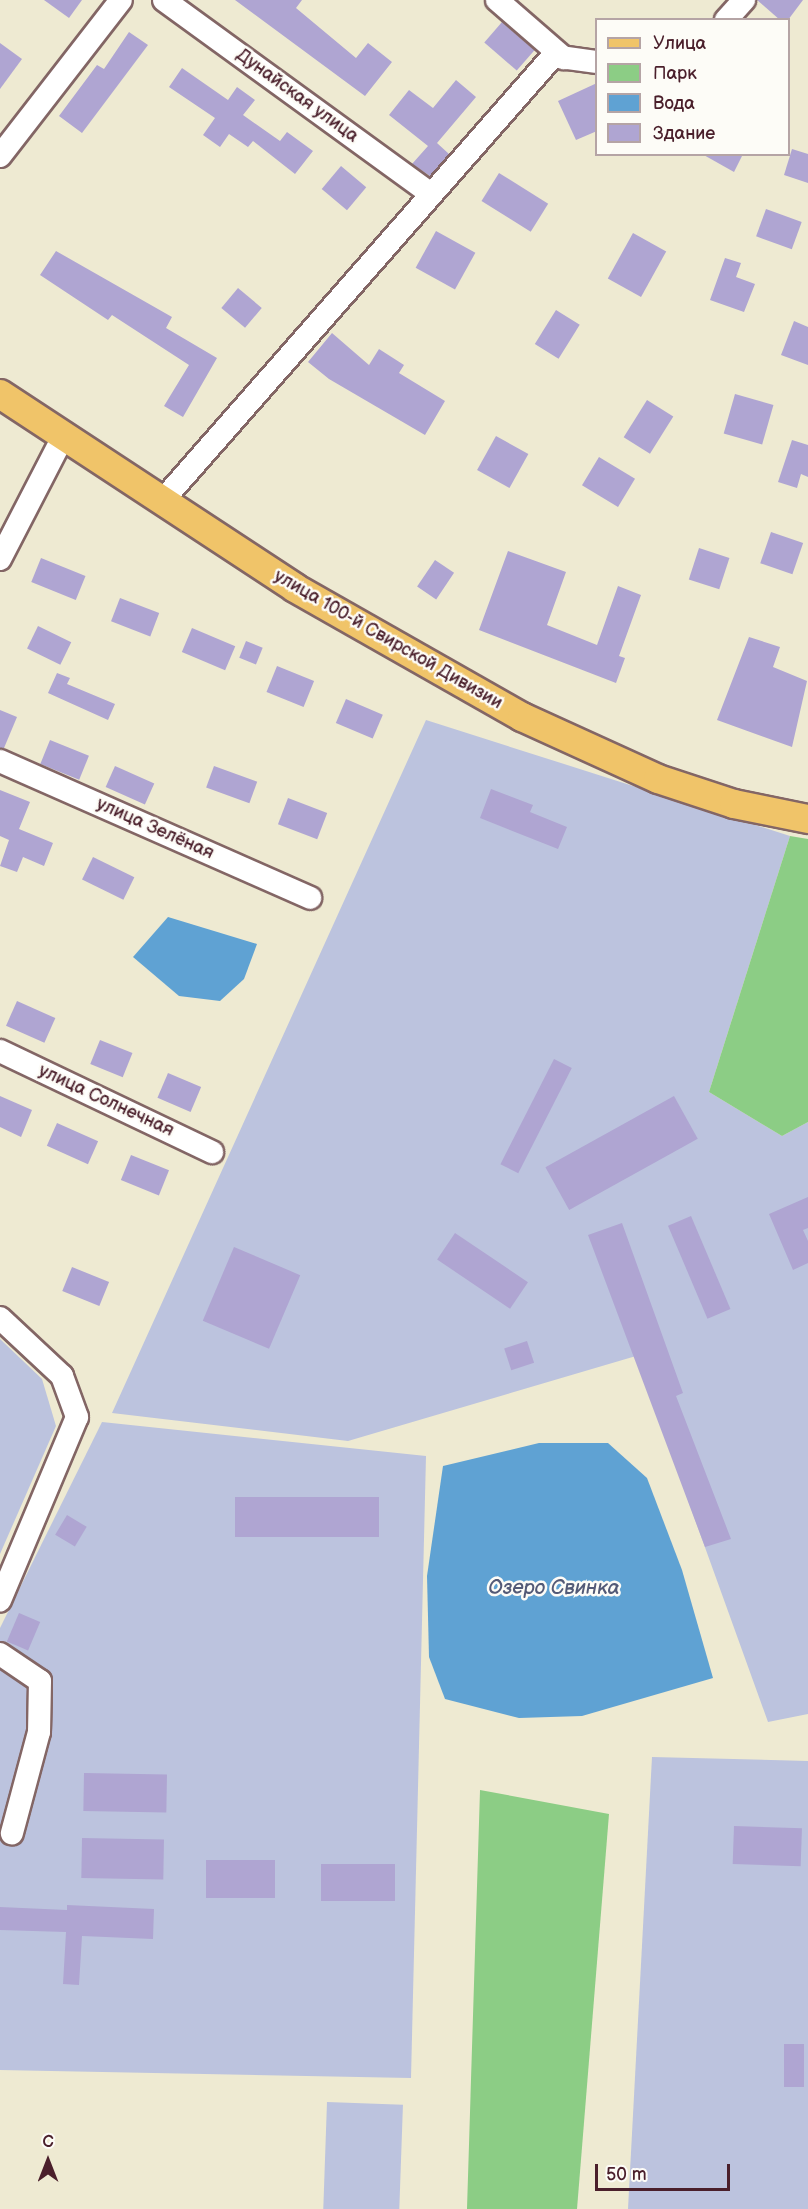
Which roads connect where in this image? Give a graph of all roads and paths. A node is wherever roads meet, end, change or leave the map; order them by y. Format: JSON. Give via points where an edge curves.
{"nodes":[{"id":1,"x":121,"y":0,"type":"edge"},
{"id":2,"x":164,"y":0,"type":"edge"},
{"id":3,"x":497,"y":0,"type":"edge"},
{"id":4,"x":744,"y":0,"type":"edge"},
{"id":5,"x":728,"y":18,"type":"edge"},
{"id":6,"x":564,"y":58,"type":"junction"},
{"id":7,"x":595,"y":62,"type":"edge"},
{"id":8,"x":0,"y":156,"type":"edge"},
{"id":9,"x":430,"y":193,"type":"junction"},
{"id":10,"x":0,"y":394,"type":"edge"},
{"id":11,"x":63,"y":436,"type":"junction"},
{"id":12,"x":163,"y":500,"type":"junction"},
{"id":13,"x":0,"y":559,"type":"edge"},
{"id":14,"x":0,"y":761,"type":"edge"},
{"id":15,"x":808,"y":819,"type":"edge"},
{"id":16,"x":310,"y":898,"type":"dead end"},
{"id":17,"x":0,"y":1051,"type":"edge"},
{"id":18,"x":212,"y":1152,"type":"dead end"},
{"id":19,"x":0,"y":1318,"type":"edge"},
{"id":20,"x":0,"y":1600,"type":"edge"},
{"id":21,"x":0,"y":1654,"type":"edge"},
{"id":22,"x":12,"y":1833,"type":"dead end"}],
"edges":[{"from":1,"to":8,"type":"street"},
{"from":2,"to":9,"type":"street","name":"Дунайская улица"},
{"from":3,"to":6,"type":"street"},
{"from":4,"to":5,"type":"street"},
{"from":6,"to":7,"type":"street"},
{"from":6,"to":9,"type":"street","via":[[552,56]]},
{"from":9,"to":12,"type":"street"},
{"from":10,"to":11,"type":"main road","name":"улица 100-й Свирской Дивизии"},
{"from":11,"to":12,"type":"main road","name":"улица 100-й Свирской Дивизии"},
{"from":11,"to":13,"type":"street"},
{"from":12,"to":15,"type":"main road","name":"улица 100-й Свирской Дивизии","via":[[295,588],[522,717],[658,778],[734,804]]},
{"from":14,"to":16,"type":"street","name":"улица Зелёная"},
{"from":17,"to":18,"type":"street","name":"улица Солнечная"},
{"from":19,"to":20,"type":"street","via":[[62,1376],[77,1417]]},
{"from":21,"to":22,"type":"street","via":[[40,1681],[39,1732]]}]}
